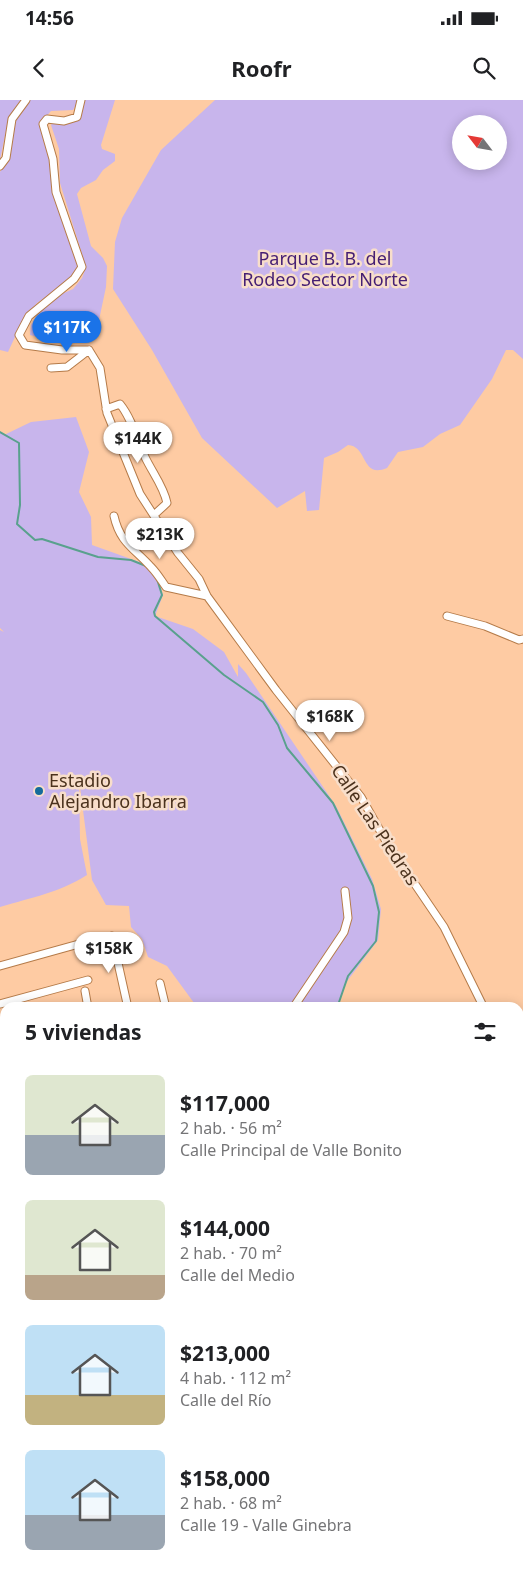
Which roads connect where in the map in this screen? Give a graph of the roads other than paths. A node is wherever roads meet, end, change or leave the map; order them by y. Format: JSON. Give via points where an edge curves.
{"nodes":[{"id":1,"x":26,"y":100,"type":"edge"},
{"id":2,"x":81,"y":100,"type":"edge"},
{"id":3,"x":0,"y":166,"type":"edge"},
{"id":4,"x":88,"y":350,"type":"junction"},
{"id":5,"x":50,"y":368,"type":"dead end"},
{"id":6,"x":106,"y":409,"type":"junction"},
{"id":7,"x":154,"y":515,"type":"junction"},
{"id":8,"x":114,"y":516,"type":"dead end"},
{"id":9,"x":207,"y":596,"type":"junction"},
{"id":10,"x":448,"y":616,"type":"dead end"},
{"id":11,"x":523,"y":639,"type":"edge"},
{"id":12,"x":346,"y":891,"type":"dead end"},
{"id":13,"x":112,"y":936,"type":"dead end"},
{"id":14,"x":104,"y":937,"type":"dead end"},
{"id":15,"x":0,"y":966,"type":"edge"},
{"id":16,"x":88,"y":980,"type":"dead end"},
{"id":17,"x":160,"y":982,"type":"dead end"},
{"id":18,"x":85,"y":991,"type":"dead end"},
{"id":19,"x":7,"y":1002,"type":"edge"},
{"id":20,"x":87,"y":1002,"type":"edge"},
{"id":21,"x":127,"y":1002,"type":"edge"},
{"id":22,"x":165,"y":1002,"type":"edge"},
{"id":23,"x":298,"y":1002,"type":"edge"},
{"id":24,"x":481,"y":1002,"type":"edge"}],
"edges":[{"from":1,"to":3,"type":"street","via":[[12,119],[6,158]]},
{"from":2,"to":4,"type":"street","via":[[77,117],[64,121],[47,120],[43,124],[53,158],[56,192],[82,267],[74,279],[29,316],[19,334],[25,345]]},
{"from":4,"to":5,"type":"street","via":[[67,367]]},
{"from":4,"to":6,"type":"street","name":"Calle Las Piedras","via":[[100,368]]},
{"from":6,"to":7,"type":"street","name":"Calle Las Piedras","via":[[129,470]]},
{"from":6,"to":7,"type":"street","via":[[120,404],[127,412],[165,494],[167,503]]},
{"from":7,"to":9,"type":"street","name":"Calle Las Piedras"},
{"from":8,"to":9,"type":"street","via":[[117,530],[126,544],[151,567],[166,587]]},
{"from":9,"to":24,"type":"street","name":"Calle Las Piedras","via":[[361,797],[387,843],[442,923]]},
{"from":10,"to":11,"type":"street"},
{"from":12,"to":23,"type":"street","via":[[348,918],[344,932]]},
{"from":13,"to":21,"type":"street"},
{"from":14,"to":15,"type":"street"},
{"from":16,"to":19,"type":"street"},
{"from":17,"to":22,"type":"street"},
{"from":18,"to":20,"type":"street"}]}
